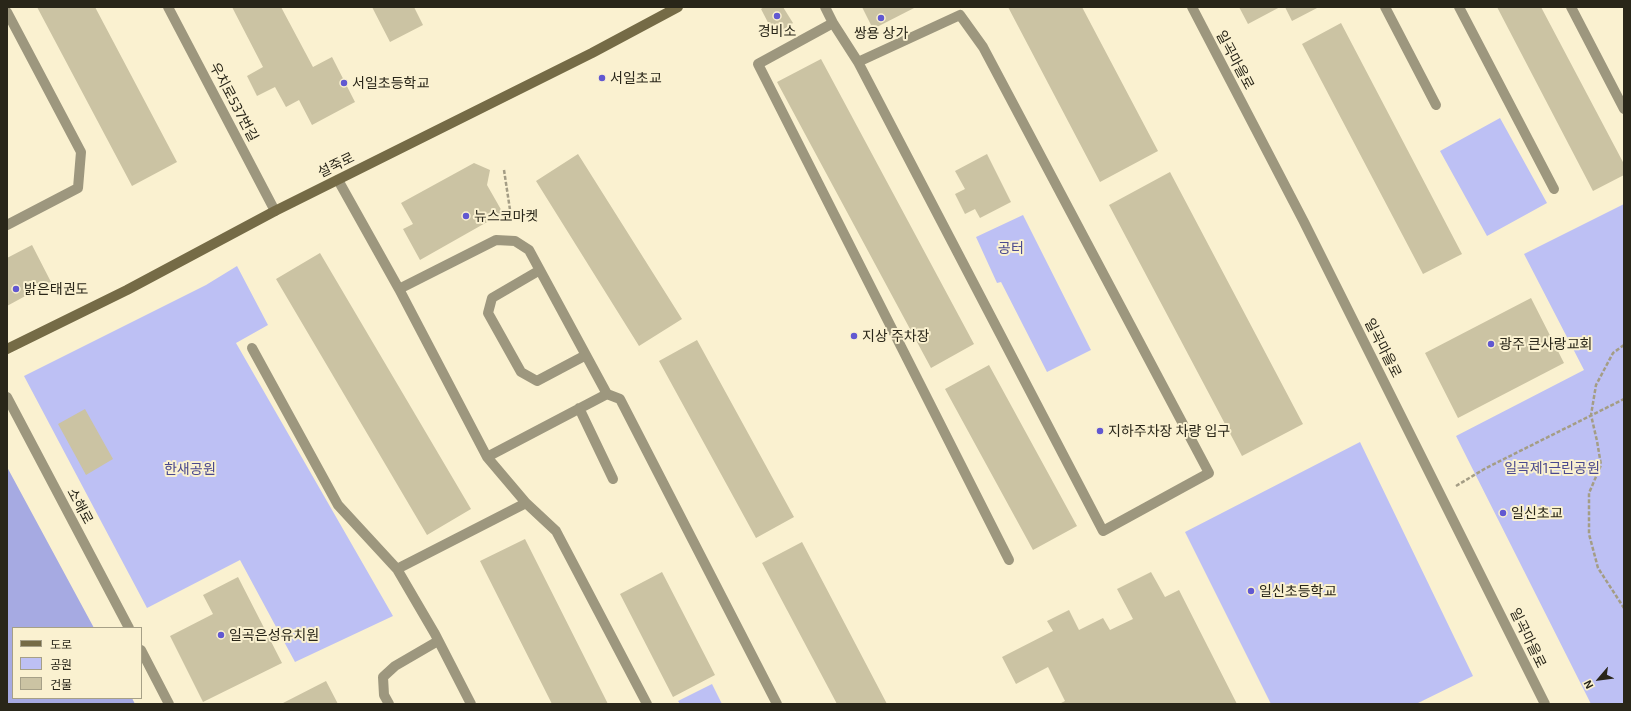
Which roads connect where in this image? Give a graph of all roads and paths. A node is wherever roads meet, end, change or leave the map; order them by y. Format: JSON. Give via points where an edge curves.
{"nodes":[{"id":1,"x":168,"y":7,"type":"edge"},
{"id":2,"x":678,"y":7,"type":"edge"},
{"id":3,"x":826,"y":7,"type":"edge"},
{"id":4,"x":1192,"y":7,"type":"edge"},
{"id":5,"x":1385,"y":7,"type":"edge"},
{"id":6,"x":1459,"y":7,"type":"edge"},
{"id":7,"x":1572,"y":7,"type":"edge"},
{"id":8,"x":7,"y":12,"type":"edge"},
{"id":9,"x":833,"y":23,"type":"junction"},
{"id":10,"x":858,"y":62,"type":"junction"},
{"id":11,"x":1436,"y":105,"type":"dead end"},
{"id":12,"x":1624,"y":109,"type":"edge"},
{"id":13,"x":504,"y":170,"type":"dead end"},
{"id":14,"x":338,"y":180,"type":"junction"},
{"id":15,"x":1554,"y":189,"type":"dead end"},
{"id":16,"x":275,"y":211,"type":"junction"},
{"id":17,"x":7,"y":225,"type":"edge"},
{"id":18,"x":515,"y":241,"type":"junction"},
{"id":19,"x":540,"y":270,"type":"junction"},
{"id":20,"x":399,"y":289,"type":"junction"},
{"id":21,"x":1624,"y":345,"type":"edge"},
{"id":22,"x":252,"y":348,"type":"dead end"},
{"id":23,"x":7,"y":349,"type":"edge"},
{"id":24,"x":586,"y":355,"type":"junction"},
{"id":25,"x":607,"y":394,"type":"junction"},
{"id":26,"x":7,"y":397,"type":"edge"},
{"id":27,"x":1624,"y":398,"type":"edge"},
{"id":28,"x":579,"y":408,"type":"junction"},
{"id":29,"x":1591,"y":415,"type":"junction"},
{"id":30,"x":487,"y":457,"type":"junction"},
{"id":31,"x":613,"y":479,"type":"dead end"},
{"id":32,"x":1442,"y":495,"type":"junction"},
{"id":33,"x":526,"y":503,"type":"junction"},
{"id":34,"x":1009,"y":560,"type":"dead end"},
{"id":35,"x":397,"y":569,"type":"junction"},
{"id":36,"x":1624,"y":608,"type":"edge"},
{"id":37,"x":128,"y":627,"type":"edge"},
{"id":38,"x":438,"y":641,"type":"junction"},
{"id":39,"x":142,"y":652,"type":"edge"},
{"id":40,"x":169,"y":704,"type":"edge"},
{"id":41,"x":389,"y":704,"type":"edge"},
{"id":42,"x":471,"y":704,"type":"edge"},
{"id":43,"x":647,"y":704,"type":"edge"},
{"id":44,"x":777,"y":704,"type":"edge"},
{"id":45,"x":1545,"y":704,"type":"edge"}],
"edges":[{"from":1,"to":16,"type":"street","name":"우치로537번길"},
{"from":2,"to":14,"type":"main road","name":"설죽로"},
{"from":3,"to":9,"type":"street"},
{"from":4,"to":32,"type":"street","name":"일곡마을로","via":[[1308,229]]},
{"from":5,"to":11,"type":"street"},
{"from":6,"to":15,"type":"street"},
{"from":7,"to":12,"type":"street"},
{"from":8,"to":17,"type":"street","via":[[80,152],[78,188]]},
{"from":9,"to":10,"type":"street"},
{"from":9,"to":34,"type":"street","via":[[758,64]]},
{"from":10,"to":10,"type":"street","via":[[1103,531],[1209,473],[983,47],[960,15]]},
{"from":13,"to":18,"type":"path"},
{"from":14,"to":16,"type":"main road","name":"설죽로"},
{"from":14,"to":20,"type":"street"},
{"from":16,"to":23,"type":"main road","name":"설죽로","via":[[127,290]]},
{"from":18,"to":19,"type":"street","via":[[529,250]]},
{"from":18,"to":20,"type":"street","via":[[496,240]]},
{"from":19,"to":24,"type":"street"},
{"from":19,"to":24,"type":"street","via":[[492,298],[488,313],[521,372],[538,381]]},
{"from":20,"to":30,"type":"street"},
{"from":21,"to":29,"type":"path","via":[[1613,352],[1596,385]]},
{"from":22,"to":35,"type":"street","via":[[338,505]]},
{"from":24,"to":25,"type":"street"},
{"from":25,"to":28,"type":"street"},
{"from":25,"to":44,"type":"street","via":[[620,399]]},
{"from":26,"to":37,"type":"street","name":"소해로"},
{"from":27,"to":29,"type":"path"},
{"from":28,"to":30,"type":"street"},
{"from":28,"to":31,"type":"street"},
{"from":29,"to":32,"type":"path","via":[[1486,468]]},
{"from":29,"to":36,"type":"path","via":[[1601,465],[1589,493],[1589,534],[1598,568]]},
{"from":30,"to":33,"type":"street"},
{"from":32,"to":45,"type":"street","name":"일곡마을로"},
{"from":33,"to":35,"type":"street"},
{"from":33,"to":43,"type":"street","via":[[556,531]]},
{"from":35,"to":38,"type":"street"},
{"from":38,"to":41,"type":"street","via":[[395,666],[383,677],[384,695]]},
{"from":38,"to":42,"type":"street"},
{"from":39,"to":40,"type":"street"}]}
